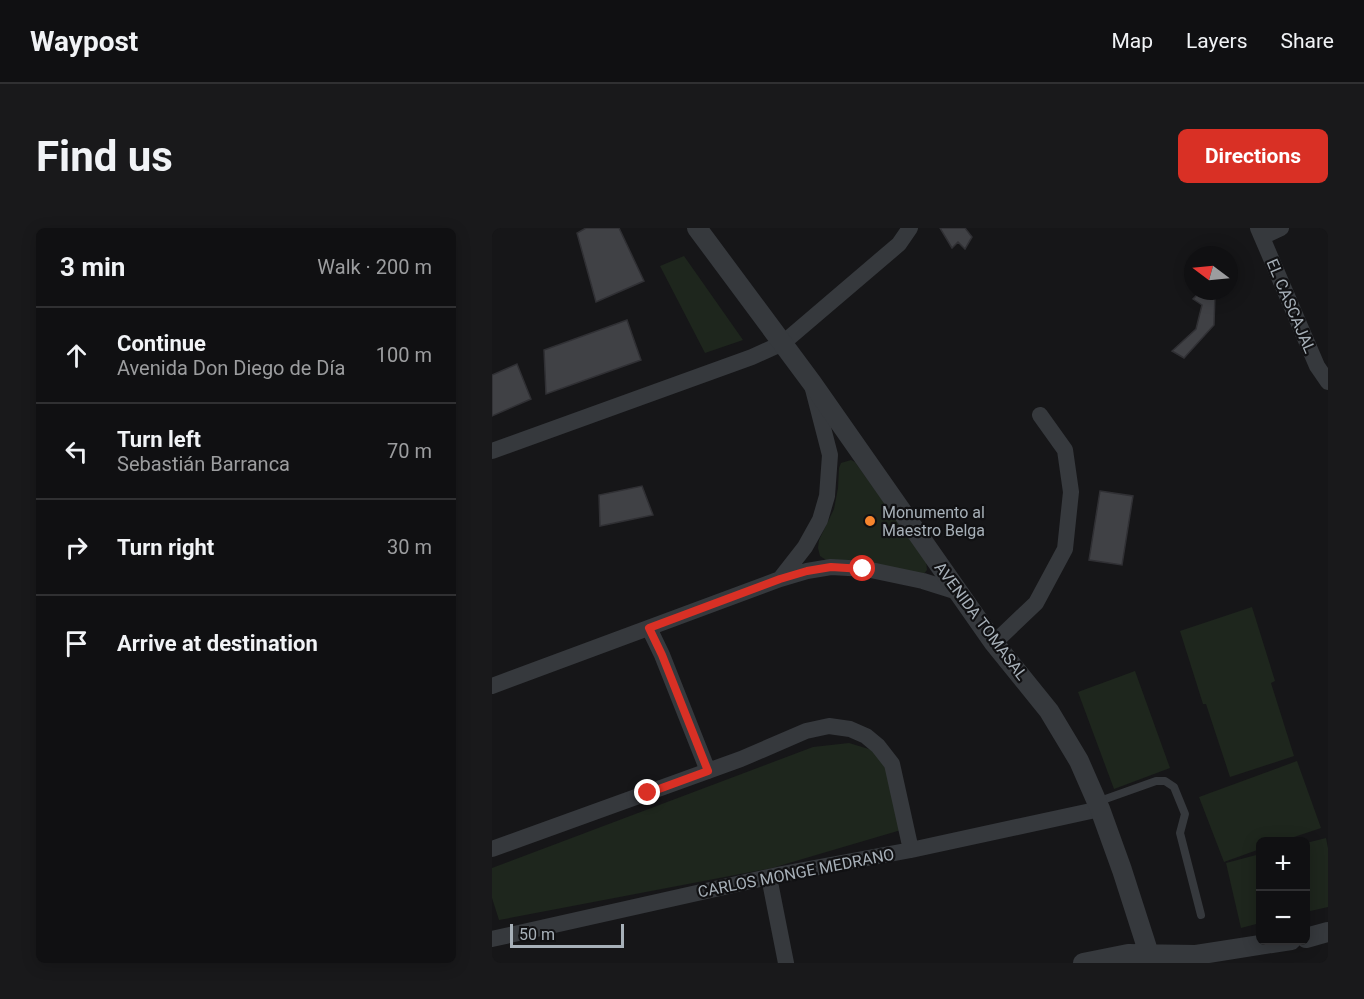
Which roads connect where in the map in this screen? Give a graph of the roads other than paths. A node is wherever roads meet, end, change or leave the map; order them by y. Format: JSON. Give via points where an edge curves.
{"nodes":[{"id":1,"x":697,"y":228,"type":"edge"},
{"id":2,"x":910,"y":228,"type":"edge"},
{"id":3,"x":1281,"y":228,"type":"edge"},
{"id":4,"x":1260,"y":233,"type":"edge"},
{"id":5,"x":783,"y":343,"type":"junction"},
{"id":6,"x":1328,"y":382,"type":"edge"},
{"id":7,"x":812,"y":383,"type":"junction"},
{"id":8,"x":1040,"y":415,"type":"dead end"},
{"id":9,"x":492,"y":451,"type":"edge"},
{"id":10,"x":780,"y":579,"type":"junction"},
{"id":11,"x":958,"y":592,"type":"junction"},
{"id":12,"x":649,"y":628,"type":"junction"},
{"id":13,"x":994,"y":643,"type":"junction"},
{"id":14,"x":492,"y":686,"type":"edge"},
{"id":15,"x":708,"y":771,"type":"junction"},
{"id":16,"x":1098,"y":806,"type":"junction"},
{"id":17,"x":492,"y":849,"type":"edge"},
{"id":18,"x":911,"y":850,"type":"junction"},
{"id":19,"x":769,"y":877,"type":"junction"},
{"id":20,"x":1201,"y":915,"type":"dead end"},
{"id":21,"x":1328,"y":932,"type":"edge"},
{"id":22,"x":1310,"y":937,"type":"edge"},
{"id":23,"x":492,"y":939,"type":"edge"},
{"id":24,"x":1266,"y":945,"type":"edge"},
{"id":25,"x":1149,"y":954,"type":"junction"},
{"id":26,"x":1193,"y":960,"type":"edge"},
{"id":27,"x":786,"y":963,"type":"edge"},
{"id":28,"x":1083,"y":963,"type":"edge"}],
"edges":[{"from":1,"to":5,"type":"street","name":"AVENIDA TOMASAL"},
{"from":2,"to":5,"type":"street","via":[[900,244]]},
{"from":3,"to":4,"type":"street"},
{"from":4,"to":6,"type":"street","name":"EL CASCAJAL","via":[[1317,366]]},
{"from":5,"to":7,"type":"street","name":"AVENIDA TOMASAL"},
{"from":5,"to":9,"type":"street"},
{"from":7,"to":10,"type":"street","via":[[830,455],[827,496],[820,520],[805,547]]},
{"from":7,"to":11,"type":"street","name":"AVENIDA TOMASAL"},
{"from":8,"to":13,"type":"street","via":[[1065,450],[1071,492],[1065,549],[1036,603]]},
{"from":10,"to":11,"type":"street","via":[[831,567],[866,569]]},
{"from":10,"to":12,"type":"street"},
{"from":11,"to":13,"type":"street","name":"AVENIDA TOMASAL"},
{"from":12,"to":14,"type":"street"},
{"from":12,"to":15,"type":"street"},
{"from":13,"to":16,"type":"street","name":"AVENIDA TOMASAL","via":[[1049,711],[1079,761]]},
{"from":15,"to":17,"type":"street"},
{"from":15,"to":18,"type":"street","via":[[806,731],[829,726],[850,729],[866,736],[892,764]]},
{"from":16,"to":18,"type":"street","name":"CARLOS MONGE MEDRANO"},
{"from":16,"to":20,"type":"lane","via":[[1156,781],[1174,787],[1185,814],[1180,832]]},
{"from":16,"to":25,"type":"street","name":"AVENIDA TOMASAL"},
{"from":18,"to":19,"type":"street","name":"CARLOS MONGE MEDRANO"},
{"from":19,"to":23,"type":"street","name":"CARLOS MONGE MEDRANO"},
{"from":19,"to":27,"type":"street"},
{"from":21,"to":22,"type":"street"},
{"from":24,"to":26,"type":"street"},
{"from":25,"to":26,"type":"street"},
{"from":25,"to":28,"type":"street"}]}
